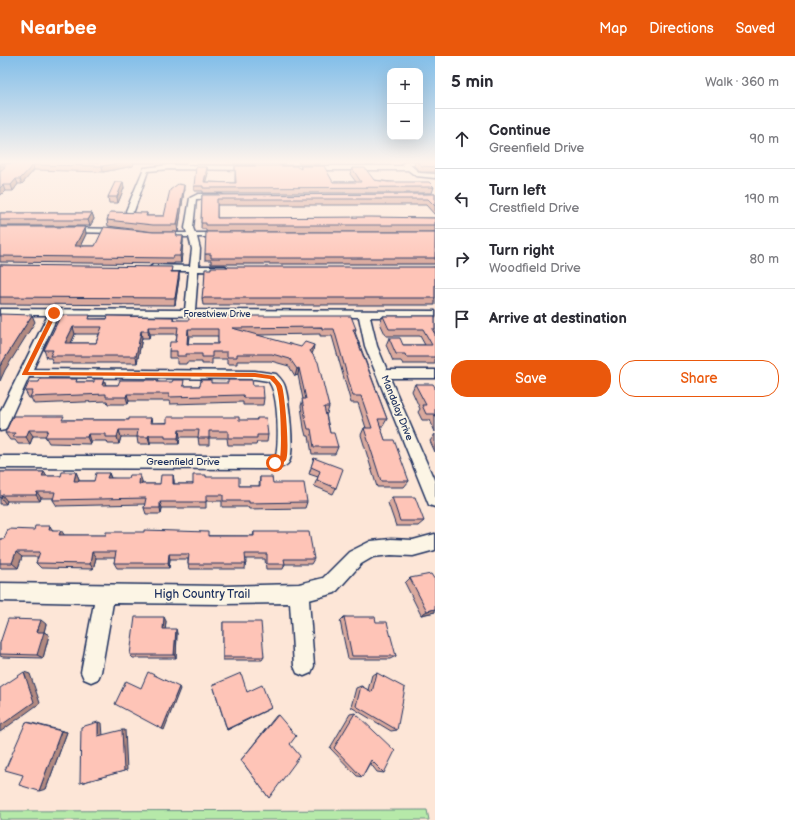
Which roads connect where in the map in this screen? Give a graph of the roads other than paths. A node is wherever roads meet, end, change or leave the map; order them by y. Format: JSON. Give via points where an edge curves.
{"nodes":[{"id":1,"x":135,"y":197,"type":"edge"},
{"id":2,"x":206,"y":197,"type":"edge"},
{"id":3,"x":130,"y":211,"type":"edge"},
{"id":4,"x":61,"y":230,"type":"edge"},
{"id":5,"x":132,"y":232,"type":"edge"},
{"id":6,"x":146,"y":234,"type":"edge"},
{"id":7,"x":193,"y":235,"type":"junction"},
{"id":8,"x":237,"y":235,"type":"edge"},
{"id":9,"x":145,"y":268,"type":"edge"},
{"id":10,"x":195,"y":269,"type":"junction"},
{"id":11,"x":234,"y":269,"type":"edge"},
{"id":12,"x":0,"y":312,"type":"edge"},
{"id":13,"x":54,"y":313,"type":"junction"},
{"id":14,"x":190,"y":314,"type":"junction"},
{"id":15,"x":364,"y":314,"type":"junction"},
{"id":16,"x":435,"y":314,"type":"edge"},
{"id":17,"x":24,"y":374,"type":"junction"},
{"id":18,"x":384,"y":374,"type":"junction"},
{"id":19,"x":435,"y":374,"type":"edge"},
{"id":20,"x":0,"y":426,"type":"edge"},
{"id":21,"x":0,"y":462,"type":"edge"},
{"id":22,"x":435,"y":500,"type":"edge"},
{"id":23,"x":435,"y":542,"type":"edge"},
{"id":24,"x":0,"y":592,"type":"edge"},
{"id":25,"x":105,"y":593,"type":"junction"},
{"id":26,"x":299,"y":593,"type":"junction"},
{"id":27,"x":304,"y":666,"type":"dead end"},
{"id":28,"x":91,"y":672,"type":"dead end"}],
"edges":[{"from":1,"to":3,"type":"street"},
{"from":2,"to":7,"type":"street","via":[[195,197],[190,228]]},
{"from":4,"to":5,"type":"street"},
{"from":6,"to":7,"type":"street"},
{"from":7,"to":8,"type":"street"},
{"from":7,"to":10,"type":"street","via":[[196,249]]},
{"from":9,"to":10,"type":"street"},
{"from":10,"to":11,"type":"street"},
{"from":10,"to":14,"type":"street"},
{"from":12,"to":13,"type":"street","name":"Forestview Drive"},
{"from":13,"to":14,"type":"street","name":"Forestview Drive"},
{"from":13,"to":17,"type":"street"},
{"from":14,"to":15,"type":"street","name":"Forestview Drive"},
{"from":15,"to":16,"type":"street","name":"Forestview Drive"},
{"from":15,"to":18,"type":"street","name":"Mandalay Drive","via":[[368,334]]},
{"from":17,"to":20,"type":"street"},
{"from":17,"to":21,"type":"street","name":"Greenfield Drive","via":[[268,376],[275,379],[279,386],[285,449],[283,459],[275,463]]},
{"from":18,"to":19,"type":"street"},
{"from":18,"to":22,"type":"street","name":"Mandalay Drive"},
{"from":23,"to":26,"type":"street","name":"High Country Trail","via":[[413,548],[371,549],[355,558],[328,586]]},
{"from":24,"to":25,"type":"street","name":"High Country Trail"},
{"from":25,"to":26,"type":"street","name":"High Country Trail"},
{"from":25,"to":28,"type":"street"},
{"from":26,"to":27,"type":"street"}]}
